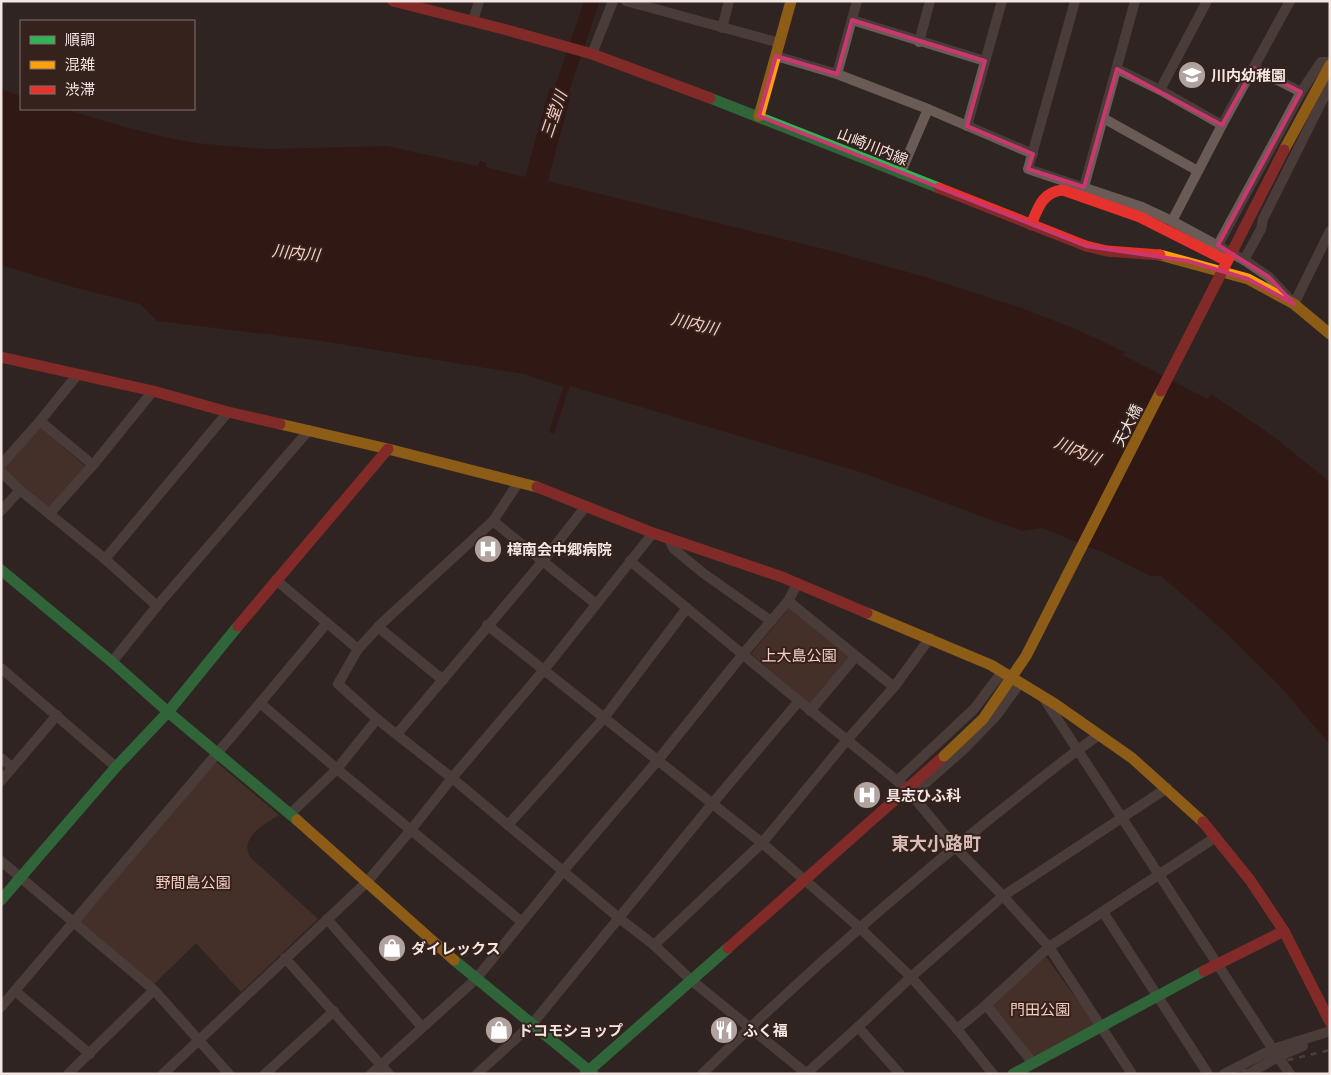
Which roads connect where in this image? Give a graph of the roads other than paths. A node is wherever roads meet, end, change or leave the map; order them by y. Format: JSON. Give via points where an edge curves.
{"nodes":[{"id":1,"x":393,"y":1,"type":"edge"},
{"id":2,"x":479,"y":1,"type":"edge"},
{"id":3,"x":613,"y":1,"type":"edge"},
{"id":4,"x":626,"y":1,"type":"edge"},
{"id":5,"x":669,"y":1,"type":"edge"},
{"id":6,"x":729,"y":1,"type":"edge"},
{"id":7,"x":791,"y":1,"type":"edge"},
{"id":8,"x":857,"y":1,"type":"edge"},
{"id":9,"x":930,"y":1,"type":"edge"},
{"id":10,"x":1002,"y":1,"type":"edge"},
{"id":11,"x":1075,"y":1,"type":"edge"},
{"id":12,"x":1135,"y":1,"type":"edge"},
{"id":13,"x":1207,"y":1,"type":"edge"},
{"id":14,"x":1290,"y":1,"type":"edge"},
{"id":15,"x":666,"y":12,"type":"junction"},
{"id":16,"x":852,"y":20,"type":"junction"},
{"id":17,"x":473,"y":21,"type":"junction"},
{"id":18,"x":722,"y":28,"type":"junction"},
{"id":19,"x":918,"y":42,"type":"junction"},
{"id":20,"x":780,"y":43,"type":"junction"},
{"id":21,"x":592,"y":54,"type":"junction"},
{"id":22,"x":776,"y":56,"type":"junction"},
{"id":23,"x":985,"y":61,"type":"junction"},
{"id":24,"x":1330,"y":63,"type":"edge"},
{"id":25,"x":1254,"y":68,"type":"junction"},
{"id":26,"x":1117,"y":69,"type":"junction"},
{"id":27,"x":837,"y":74,"type":"junction"},
{"id":28,"x":1330,"y":85,"type":"edge"},
{"id":29,"x":1160,"y":90,"type":"junction"},
{"id":30,"x":1301,"y":92,"type":"junction"},
{"id":31,"x":928,"y":109,"type":"junction"},
{"id":32,"x":759,"y":116,"type":"junction"},
{"id":33,"x":1103,"y":118,"type":"junction"},
{"id":34,"x":1222,"y":125,"type":"junction"},
{"id":35,"x":967,"y":126,"type":"junction"},
{"id":36,"x":1033,"y":154,"type":"junction"},
{"id":37,"x":1198,"y":171,"type":"junction"},
{"id":38,"x":900,"y":174,"type":"junction"},
{"id":39,"x":1084,"y":187,"type":"junction"},
{"id":40,"x":1172,"y":221,"type":"junction"},
{"id":41,"x":1031,"y":225,"type":"junction"},
{"id":42,"x":1330,"y":232,"type":"edge"},
{"id":43,"x":1218,"y":245,"type":"junction"},
{"id":44,"x":1244,"y":260,"type":"junction"},
{"id":45,"x":1227,"y":261,"type":"junction"},
{"id":46,"x":1294,"y":304,"type":"junction"},
{"id":47,"x":1330,"y":334,"type":"edge"},
{"id":48,"x":1,"y":357,"type":"edge"},
{"id":49,"x":78,"y":374,"type":"junction"},
{"id":50,"x":152,"y":391,"type":"junction"},
{"id":51,"x":228,"y":412,"type":"junction"},
{"id":52,"x":40,"y":421,"type":"junction"},
{"id":53,"x":309,"y":430,"type":"junction"},
{"id":54,"x":388,"y":449,"type":"junction"},
{"id":55,"x":1,"y":465,"type":"edge"},
{"id":56,"x":93,"y":465,"type":"junction"},
{"id":57,"x":1,"y":472,"type":"edge"},
{"id":58,"x":518,"y":483,"type":"junction"},
{"id":59,"x":20,"y":490,"type":"junction"},
{"id":60,"x":586,"y":506,"type":"junction"},
{"id":61,"x":1,"y":511,"type":"edge"},
{"id":62,"x":50,"y":513,"type":"junction"},
{"id":63,"x":493,"y":521,"type":"junction"},
{"id":64,"x":653,"y":533,"type":"junction"},
{"id":65,"x":668,"y":538,"type":"junction"},
{"id":66,"x":105,"y":559,"type":"junction"},
{"id":67,"x":543,"y":561,"type":"junction"},
{"id":68,"x":630,"y":561,"type":"junction"},
{"id":69,"x":1,"y":570,"type":"edge"},
{"id":70,"x":276,"y":580,"type":"junction"},
{"id":71,"x":798,"y":583,"type":"junction"},
{"id":72,"x":788,"y":601,"type":"junction"},
{"id":73,"x":596,"y":604,"type":"junction"},
{"id":74,"x":157,"y":606,"type":"junction"},
{"id":75,"x":687,"y":608,"type":"junction"},
{"id":76,"x":771,"y":621,"type":"junction"},
{"id":77,"x":326,"y":623,"type":"junction"},
{"id":78,"x":487,"y":625,"type":"junction"},
{"id":79,"x":378,"y":627,"type":"junction"},
{"id":80,"x":930,"y":638,"type":"junction"},
{"id":81,"x":358,"y":649,"type":"junction"},
{"id":82,"x":743,"y":654,"type":"junction"},
{"id":83,"x":856,"y":656,"type":"junction"},
{"id":84,"x":112,"y":662,"type":"junction"},
{"id":85,"x":1,"y":668,"type":"edge"},
{"id":86,"x":544,"y":670,"type":"junction"},
{"id":87,"x":1002,"y":672,"type":"junction"},
{"id":88,"x":443,"y":680,"type":"junction"},
{"id":89,"x":1020,"y":683,"type":"junction"},
{"id":90,"x":894,"y":687,"type":"junction"},
{"id":91,"x":1043,"y":697,"type":"junction"},
{"id":92,"x":799,"y":701,"type":"junction"},
{"id":93,"x":260,"y":703,"type":"junction"},
{"id":94,"x":810,"y":711,"type":"junction"},
{"id":95,"x":168,"y":712,"type":"junction"},
{"id":96,"x":57,"y":715,"type":"junction"},
{"id":97,"x":604,"y":718,"type":"junction"},
{"id":98,"x":377,"y":719,"type":"junction"},
{"id":99,"x":398,"y":734,"type":"junction"},
{"id":100,"x":1099,"y":735,"type":"junction"},
{"id":101,"x":847,"y":740,"type":"junction"},
{"id":102,"x":1077,"y":750,"type":"junction"},
{"id":103,"x":217,"y":753,"type":"junction"},
{"id":104,"x":1,"y":758,"type":"edge"},
{"id":105,"x":658,"y":760,"type":"junction"},
{"id":106,"x":116,"y":767,"type":"junction"},
{"id":107,"x":12,"y":768,"type":"junction"},
{"id":108,"x":336,"y":769,"type":"junction"},
{"id":109,"x":452,"y":778,"type":"junction"},
{"id":110,"x":1,"y":781,"type":"edge"},
{"id":111,"x":905,"y":788,"type":"junction"},
{"id":112,"x":1167,"y":788,"type":"junction"},
{"id":113,"x":712,"y":804,"type":"junction"},
{"id":114,"x":290,"y":814,"type":"junction"},
{"id":115,"x":1123,"y":819,"type":"junction"},
{"id":116,"x":508,"y":824,"type":"junction"},
{"id":117,"x":410,"y":831,"type":"junction"},
{"id":118,"x":1216,"y":837,"type":"junction"},
{"id":119,"x":762,"y":843,"type":"junction"},
{"id":120,"x":955,"y":847,"type":"junction"},
{"id":121,"x":1,"y":861,"type":"edge"},
{"id":122,"x":564,"y":870,"type":"junction"},
{"id":123,"x":1160,"y":874,"type":"junction"},
{"id":124,"x":20,"y":878,"type":"junction"},
{"id":125,"x":804,"y":878,"type":"junction"},
{"id":126,"x":367,"y":882,"type":"junction"},
{"id":127,"x":1003,"y":896,"type":"junction"},
{"id":128,"x":1,"y":900,"type":"edge"},
{"id":129,"x":1103,"y":912,"type":"junction"},
{"id":130,"x":619,"y":918,"type":"junction"},
{"id":131,"x":326,"y":919,"type":"junction"},
{"id":132,"x":73,"y":921,"type":"junction"},
{"id":133,"x":522,"y":922,"type":"junction"},
{"id":134,"x":860,"y":928,"type":"junction"},
{"id":135,"x":1284,"y":930,"type":"junction"},
{"id":136,"x":654,"y":945,"type":"junction"},
{"id":137,"x":1049,"y":947,"type":"junction"},
{"id":138,"x":286,"y":958,"type":"junction"},
{"id":139,"x":1218,"y":964,"type":"junction"},
{"id":140,"x":911,"y":976,"type":"junction"},
{"id":141,"x":476,"y":979,"type":"junction"},
{"id":142,"x":691,"y":980,"type":"junction"},
{"id":143,"x":154,"y":990,"type":"junction"},
{"id":144,"x":15,"y":991,"type":"junction"},
{"id":145,"x":1158,"y":997,"type":"junction"},
{"id":146,"x":986,"y":1005,"type":"junction"},
{"id":147,"x":1,"y":1007,"type":"edge"},
{"id":148,"x":334,"y":1011,"type":"junction"},
{"id":149,"x":1330,"y":1022,"type":"edge"},
{"id":150,"x":532,"y":1023,"type":"junction"},
{"id":151,"x":751,"y":1026,"type":"junction"},
{"id":152,"x":1102,"y":1026,"type":"junction"},
{"id":153,"x":858,"y":1027,"type":"junction"},
{"id":154,"x":422,"y":1028,"type":"junction"},
{"id":155,"x":957,"y":1029,"type":"junction"},
{"id":156,"x":1330,"y":1032,"type":"edge"},
{"id":157,"x":198,"y":1040,"type":"junction"},
{"id":158,"x":1276,"y":1053,"type":"junction"},
{"id":159,"x":90,"y":1054,"type":"junction"},
{"id":160,"x":1033,"y":1063,"type":"junction"},
{"id":161,"x":381,"y":1064,"type":"junction"},
{"id":162,"x":589,"y":1073,"type":"edge"},
{"id":163,"x":68,"y":1074,"type":"edge"},
{"id":164,"x":163,"y":1074,"type":"edge"},
{"id":165,"x":229,"y":1074,"type":"edge"},
{"id":166,"x":265,"y":1074,"type":"edge"},
{"id":167,"x":371,"y":1074,"type":"edge"},
{"id":168,"x":389,"y":1074,"type":"edge"},
{"id":169,"x":477,"y":1074,"type":"edge"},
{"id":170,"x":702,"y":1074,"type":"edge"},
{"id":171,"x":807,"y":1074,"type":"edge"},
{"id":172,"x":900,"y":1074,"type":"edge"},
{"id":173,"x":993,"y":1074,"type":"edge"},
{"id":174,"x":1013,"y":1074,"type":"edge"},
{"id":175,"x":1132,"y":1074,"type":"edge"},
{"id":176,"x":1208,"y":1074,"type":"edge"},
{"id":177,"x":1224,"y":1074,"type":"edge"},
{"id":178,"x":1248,"y":1074,"type":"edge"},
{"id":179,"x":1290,"y":1074,"type":"edge"}],
"edges":[{"from":1,"to":17,"type":"street","name":"山崎川内線"},
{"from":2,"to":17,"type":"street"},
{"from":3,"to":21,"type":"street"},
{"from":4,"to":15,"type":"street"},
{"from":5,"to":15,"type":"street"},
{"from":6,"to":18,"type":"street"},
{"from":7,"to":20,"type":"street"},
{"from":8,"to":16,"type":"street"},
{"from":9,"to":19,"type":"street"},
{"from":10,"to":23,"type":"street"},
{"from":11,"to":36,"type":"street"},
{"from":12,"to":26,"type":"street"},
{"from":13,"to":29,"type":"street"},
{"from":14,"to":25,"type":"street"},
{"from":15,"to":18,"type":"street"},
{"from":16,"to":19,"type":"street"},
{"from":16,"to":27,"type":"street"},
{"from":17,"to":21,"type":"street","name":"山崎川内線"},
{"from":18,"to":20,"type":"street"},
{"from":19,"to":23,"type":"street"},
{"from":20,"to":22,"type":"street"},
{"from":21,"to":32,"type":"street","name":"山崎川内線"},
{"from":22,"to":27,"type":"street"},
{"from":22,"to":32,"type":"street"},
{"from":23,"to":35,"type":"street"},
{"from":24,"to":30,"type":"street","via":[[1321,62]]},
{"from":24,"to":45,"type":"street","name":"天大橋","bridge":true},
{"from":25,"to":30,"type":"street"},
{"from":25,"to":34,"type":"street"},
{"from":26,"to":29,"type":"street"},
{"from":26,"to":33,"type":"street"},
{"from":27,"to":31,"type":"street"},
{"from":28,"to":44,"type":"street"},
{"from":29,"to":34,"type":"street"},
{"from":30,"to":43,"type":"street"},
{"from":31,"to":35,"type":"street"},
{"from":31,"to":38,"type":"street"},
{"from":32,"to":38,"type":"street","name":"山崎川内線"},
{"from":33,"to":37,"type":"street"},
{"from":33,"to":39,"type":"street"},
{"from":34,"to":37,"type":"street"},
{"from":35,"to":36,"type":"street"},
{"from":36,"to":39,"type":"street","via":[[1028,169]]},
{"from":37,"to":40,"type":"street"},
{"from":38,"to":41,"type":"street","name":"山崎川内線"},
{"from":39,"to":40,"type":"street"},
{"from":40,"to":43,"type":"street"},
{"from":41,"to":45,"type":"street","via":[[1046,194],[1057,190],[1070,192],[1140,217]]},
{"from":41,"to":46,"type":"street","name":"山崎川内線","via":[[1098,250],[1148,252],[1248,279]]},
{"from":42,"to":46,"type":"street"},
{"from":43,"to":44,"type":"street"},
{"from":44,"to":46,"type":"street","via":[[1269,277]]},
{"from":45,"to":111,"type":"street","name":"天大橋","bridge":true,"via":[[1026,656],[983,719]]},
{"from":46,"to":47,"type":"street","name":"山崎川内線"},
{"from":48,"to":49,"type":"street"},
{"from":49,"to":50,"type":"street"},
{"from":49,"to":52,"type":"street"},
{"from":50,"to":51,"type":"street"},
{"from":50,"to":56,"type":"street"},
{"from":51,"to":53,"type":"street"},
{"from":51,"to":66,"type":"street"},
{"from":52,"to":55,"type":"street"},
{"from":52,"to":56,"type":"street"},
{"from":53,"to":54,"type":"street"},
{"from":53,"to":74,"type":"street"},
{"from":54,"to":58,"type":"street"},
{"from":54,"to":70,"type":"street"},
{"from":56,"to":62,"type":"street"},
{"from":57,"to":59,"type":"street"},
{"from":58,"to":60,"type":"street","via":[[530,484]]},
{"from":58,"to":63,"type":"street"},
{"from":59,"to":61,"type":"street"},
{"from":59,"to":62,"type":"street"},
{"from":60,"to":64,"type":"street"},
{"from":60,"to":67,"type":"street"},
{"from":62,"to":66,"type":"street"},
{"from":63,"to":67,"type":"street"},
{"from":63,"to":79,"type":"street"},
{"from":64,"to":65,"type":"street"},
{"from":64,"to":68,"type":"street"},
{"from":65,"to":71,"type":"street"},
{"from":65,"to":76,"type":"street","via":[[674,550],[702,574]]},
{"from":66,"to":74,"type":"street"},
{"from":67,"to":73,"type":"street"},
{"from":67,"to":78,"type":"street"},
{"from":68,"to":73,"type":"street"},
{"from":68,"to":75,"type":"street"},
{"from":69,"to":84,"type":"street"},
{"from":70,"to":77,"type":"street"},
{"from":70,"to":95,"type":"street"},
{"from":71,"to":72,"type":"street"},
{"from":71,"to":80,"type":"street"},
{"from":72,"to":76,"type":"street"},
{"from":72,"to":83,"type":"street"},
{"from":73,"to":86,"type":"street"},
{"from":74,"to":84,"type":"street"},
{"from":75,"to":82,"type":"street"},
{"from":75,"to":97,"type":"street"},
{"from":76,"to":82,"type":"street"},
{"from":77,"to":81,"type":"street"},
{"from":77,"to":93,"type":"street"},
{"from":78,"to":86,"type":"street"},
{"from":78,"to":88,"type":"street"},
{"from":79,"to":81,"type":"street"},
{"from":79,"to":88,"type":"street"},
{"from":80,"to":87,"type":"street"},
{"from":80,"to":90,"type":"street"},
{"from":81,"to":98,"type":"street","via":[[338,684]]},
{"from":82,"to":92,"type":"street"},
{"from":82,"to":105,"type":"street"},
{"from":83,"to":90,"type":"street"},
{"from":83,"to":94,"type":"street"},
{"from":84,"to":95,"type":"street"},
{"from":85,"to":96,"type":"street"},
{"from":86,"to":97,"type":"street"},
{"from":86,"to":109,"type":"street"},
{"from":87,"to":89,"type":"street"},
{"from":87,"to":111,"type":"street"},
{"from":88,"to":99,"type":"street"},
{"from":89,"to":91,"type":"street"},
{"from":89,"to":111,"type":"street","via":[[996,716],[964,749]]},
{"from":90,"to":101,"type":"street"},
{"from":91,"to":100,"type":"street"},
{"from":91,"to":102,"type":"street"},
{"from":92,"to":94,"type":"street"},
{"from":92,"to":113,"type":"street"},
{"from":93,"to":103,"type":"street"},
{"from":93,"to":108,"type":"street"},
{"from":94,"to":101,"type":"street"},
{"from":95,"to":103,"type":"street"},
{"from":95,"to":106,"type":"street"},
{"from":96,"to":106,"type":"street"},
{"from":96,"to":107,"type":"street"},
{"from":97,"to":105,"type":"street"},
{"from":97,"to":116,"type":"street"},
{"from":98,"to":99,"type":"street"},
{"from":98,"to":108,"type":"street"},
{"from":99,"to":109,"type":"street"},
{"from":100,"to":102,"type":"street"},
{"from":100,"to":112,"type":"street"},
{"from":101,"to":111,"type":"street"},
{"from":101,"to":119,"type":"street"},
{"from":102,"to":115,"type":"street"},
{"from":102,"to":120,"type":"street"},
{"from":103,"to":114,"type":"street"},
{"from":103,"to":132,"type":"street"},
{"from":104,"to":107,"type":"street"},
{"from":105,"to":113,"type":"street"},
{"from":105,"to":122,"type":"street"},
{"from":106,"to":124,"type":"street"},
{"from":107,"to":110,"type":"street"},
{"from":108,"to":114,"type":"street"},
{"from":108,"to":117,"type":"street"},
{"from":109,"to":116,"type":"street"},
{"from":109,"to":117,"type":"street"},
{"from":111,"to":120,"type":"street"},
{"from":111,"to":125,"type":"street","name":"天大橋"},
{"from":112,"to":115,"type":"street"},
{"from":112,"to":118,"type":"street"},
{"from":113,"to":119,"type":"street"},
{"from":113,"to":130,"type":"street"},
{"from":114,"to":126,"type":"street"},
{"from":115,"to":123,"type":"street"},
{"from":115,"to":127,"type":"street"},
{"from":116,"to":122,"type":"street"},
{"from":117,"to":126,"type":"street"},
{"from":117,"to":133,"type":"street"},
{"from":118,"to":123,"type":"street"},
{"from":118,"to":135,"type":"street"},
{"from":119,"to":125,"type":"street"},
{"from":119,"to":136,"type":"street"},
{"from":120,"to":127,"type":"street"},
{"from":120,"to":134,"type":"street"},
{"from":121,"to":124,"type":"street"},
{"from":122,"to":130,"type":"street"},
{"from":122,"to":133,"type":"street"},
{"from":123,"to":129,"type":"street"},
{"from":123,"to":139,"type":"street"},
{"from":124,"to":128,"type":"street"},
{"from":124,"to":132,"type":"street"},
{"from":125,"to":134,"type":"street"},
{"from":125,"to":142,"type":"street","name":"天大橋"},
{"from":126,"to":131,"type":"street"},
{"from":126,"to":141,"type":"street"},
{"from":127,"to":137,"type":"street"},
{"from":127,"to":140,"type":"street"},
{"from":129,"to":137,"type":"street"},
{"from":129,"to":145,"type":"street"},
{"from":130,"to":136,"type":"street"},
{"from":130,"to":150,"type":"street"},
{"from":131,"to":138,"type":"street"},
{"from":131,"to":154,"type":"street"},
{"from":132,"to":143,"type":"street"},
{"from":132,"to":144,"type":"street"},
{"from":133,"to":141,"type":"street"},
{"from":134,"to":140,"type":"street"},
{"from":134,"to":151,"type":"street"},
{"from":135,"to":139,"type":"street"},
{"from":135,"to":149,"type":"street"},
{"from":136,"to":142,"type":"street"},
{"from":137,"to":146,"type":"street"},
{"from":137,"to":152,"type":"street"},
{"from":138,"to":148,"type":"street"},
{"from":138,"to":157,"type":"street"},
{"from":139,"to":145,"type":"street"},
{"from":139,"to":158,"type":"street"},
{"from":140,"to":153,"type":"street"},
{"from":140,"to":155,"type":"street"},
{"from":141,"to":150,"type":"street"},
{"from":141,"to":154,"type":"street"},
{"from":142,"to":151,"type":"street"},
{"from":142,"to":162,"type":"street","name":"天大橋"},
{"from":143,"to":157,"type":"street"},
{"from":143,"to":159,"type":"street"},
{"from":144,"to":147,"type":"street"},
{"from":144,"to":159,"type":"street"},
{"from":145,"to":152,"type":"street"},
{"from":145,"to":176,"type":"street"},
{"from":146,"to":155,"type":"street"},
{"from":146,"to":160,"type":"street"},
{"from":148,"to":161,"type":"street"},
{"from":148,"to":166,"type":"street"},
{"from":150,"to":162,"type":"street"},
{"from":150,"to":169,"type":"street"},
{"from":151,"to":170,"type":"street"},
{"from":151,"to":171,"type":"street"},
{"from":152,"to":160,"type":"street"},
{"from":152,"to":175,"type":"street"},
{"from":153,"to":171,"type":"street"},
{"from":153,"to":172,"type":"street"},
{"from":154,"to":161,"type":"street"},
{"from":155,"to":173,"type":"street"},
{"from":156,"to":158,"type":"street","via":[[1321,1039]]},
{"from":157,"to":164,"type":"street"},
{"from":157,"to":165,"type":"street"},
{"from":158,"to":177,"type":"street"},
{"from":158,"to":178,"type":"street"},
{"from":158,"to":179,"type":"street"},
{"from":159,"to":163,"type":"street"},
{"from":160,"to":174,"type":"street"},
{"from":161,"to":167,"type":"street"},
{"from":161,"to":168,"type":"street"}]}
